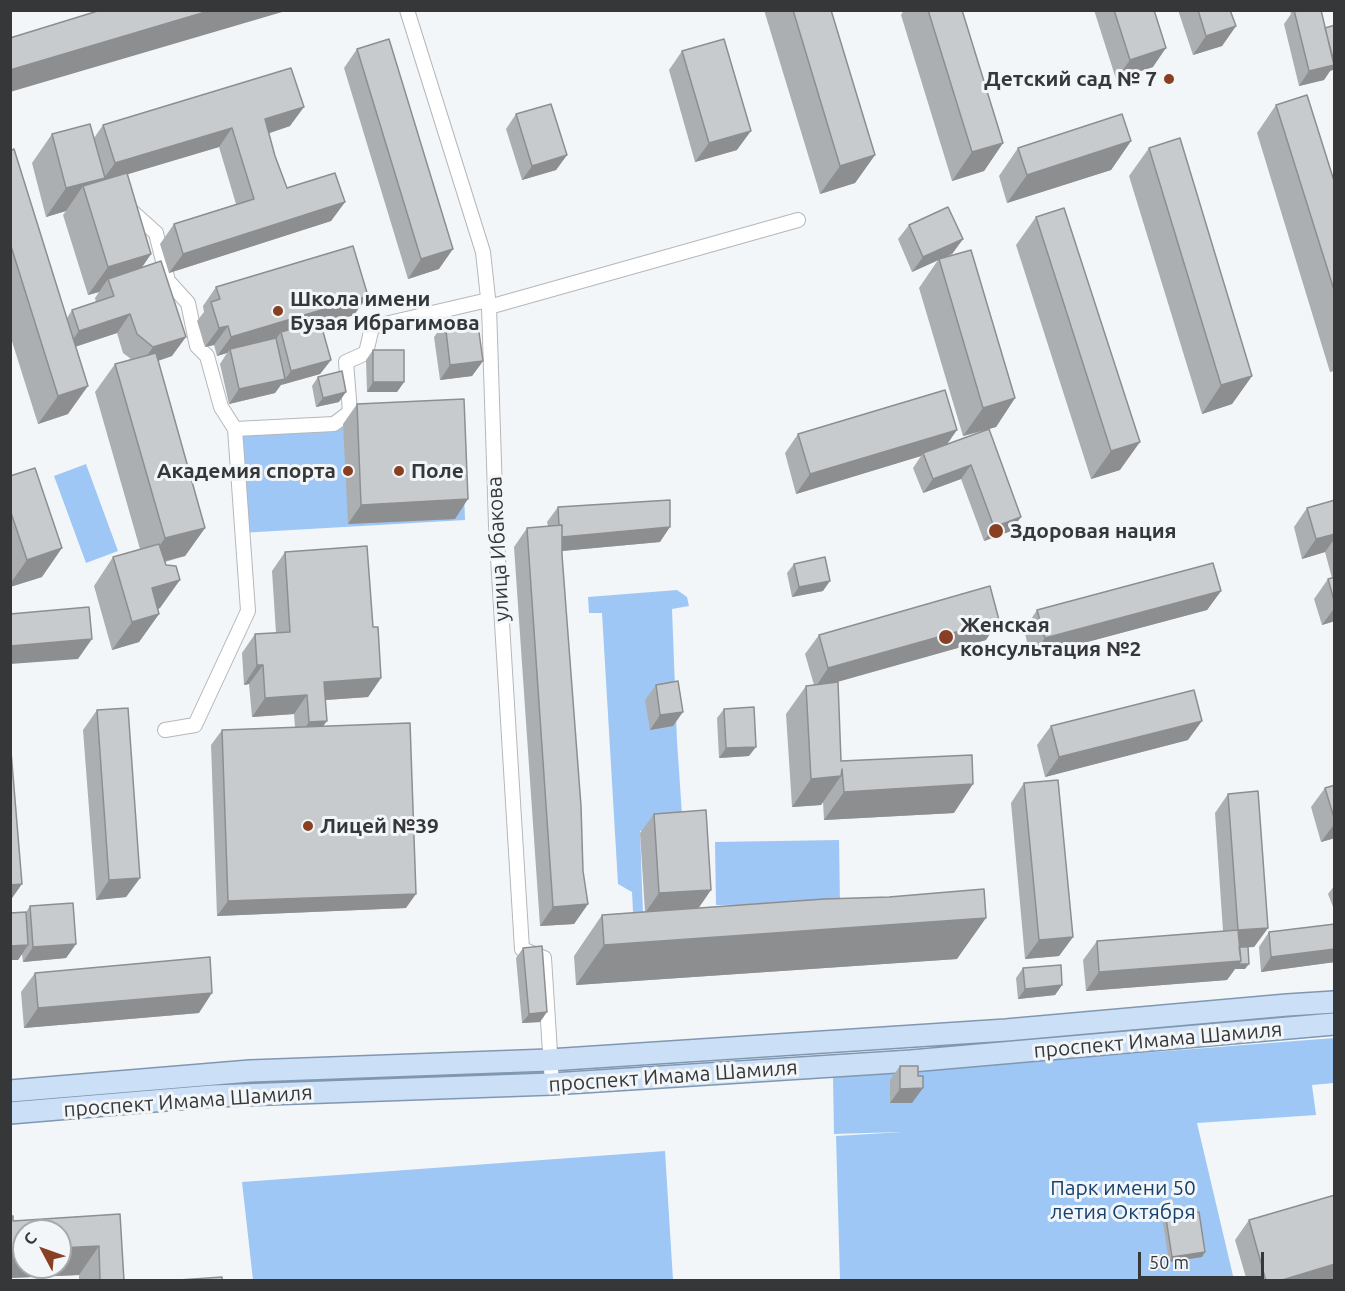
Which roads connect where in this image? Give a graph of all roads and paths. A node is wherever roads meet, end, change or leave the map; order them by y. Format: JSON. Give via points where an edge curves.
{"nodes":[{"id":1,"x":407,"y":10,"type":"edge"},
{"id":2,"x":118,"y":199,"type":"edge"},
{"id":3,"x":798,"y":220,"type":"dead end"},
{"id":4,"x":489,"y":303,"type":"junction"},
{"id":5,"x":235,"y":429,"type":"junction"},
{"id":6,"x":165,"y":730,"type":"dead end"},
{"id":7,"x":1335,"y":1002,"type":"edge"},
{"id":8,"x":1335,"y":1024,"type":"edge"},
{"id":9,"x":549,"y":1060,"type":"junction"},
{"id":10,"x":210,"y":1074,"type":"junction"},
{"id":11,"x":552,"y":1084,"type":"junction"},
{"id":12,"x":10,"y":1091,"type":"edge"},
{"id":13,"x":213,"y":1096,"type":"junction"},
{"id":14,"x":10,"y":1113,"type":"edge"}],
"edges":[{"from":1,"to":4,"type":"street","name":"улица Ибакова","via":[[483,252]]},
{"from":2,"to":5,"type":"street","via":[[156,233],[168,281],[188,303],[197,346],[207,356],[221,407]]},
{"from":3,"to":4,"type":"street"},
{"from":4,"to":5,"type":"street","via":[[372,327],[366,353],[346,362],[350,412],[334,424]]},
{"from":4,"to":9,"type":"street","name":"улица Ибакова","via":[[496,525],[522,949],[544,958]]},
{"from":5,"to":6,"type":"street","via":[[248,611],[195,725]]},
{"from":7,"to":9,"type":"main road","name":"проспект Имама Шамиля","via":[[1006,1030]]},
{"from":8,"to":11,"type":"main road","name":"проспект Имама Шамиля","via":[[911,1061]]},
{"from":9,"to":10,"type":"main road","name":"проспект Имама Шамиля"},
{"from":9,"to":11,"type":"street","name":"улица Ибакова"},
{"from":10,"to":12,"type":"main road","name":"проспект Имама Шамиля"},
{"from":10,"to":13,"type":"main road"},
{"from":11,"to":13,"type":"main road","name":"проспект Имама Шамиля"},
{"from":13,"to":14,"type":"main road","name":"проспект Имама Шамиля"}]}
